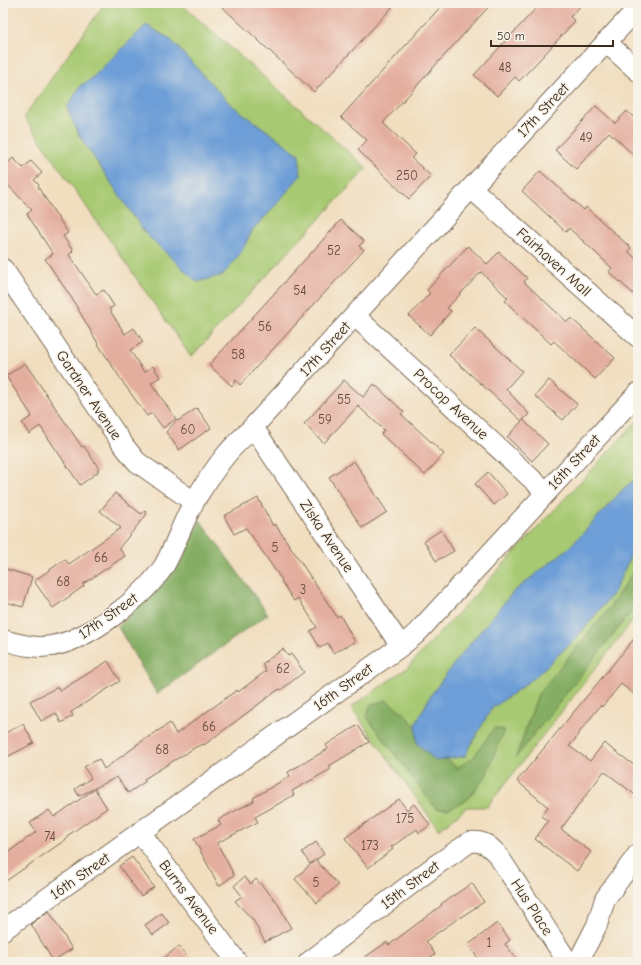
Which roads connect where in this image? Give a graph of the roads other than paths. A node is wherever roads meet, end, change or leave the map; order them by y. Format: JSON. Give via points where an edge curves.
{"nodes":[{"id":1,"x":638,"y":8,"type":"edge"},
{"id":2,"x":606,"y":42,"type":"junction"},
{"id":3,"x":638,"y":71,"type":"edge"},
{"id":4,"x":471,"y":188,"type":"junction"},
{"id":5,"x":3,"y":269,"type":"edge"},
{"id":6,"x":355,"y":316,"type":"junction"},
{"id":7,"x":638,"y":337,"type":"edge"},
{"id":8,"x":638,"y":393,"type":"edge"},
{"id":9,"x":253,"y":427,"type":"junction"},
{"id":10,"x":546,"y":492,"type":"junction"},
{"id":11,"x":194,"y":502,"type":"junction"},
{"id":12,"x":3,"y":640,"type":"edge"},
{"id":13,"x":401,"y":646,"type":"junction"},
{"id":14,"x":140,"y":832,"type":"junction"},
{"id":15,"x":638,"y":854,"type":"edge"},
{"id":16,"x":509,"y":873,"type":"joint"},
{"id":17,"x":3,"y":930,"type":"edge"},
{"id":18,"x":238,"y":962,"type":"edge"},
{"id":19,"x":309,"y":962,"type":"edge"},
{"id":20,"x":568,"y":962,"type":"edge"},
{"id":21,"x":578,"y":962,"type":"edge"}],
"edges":[{"from":1,"to":2,"type":"street","name":"17th Street"},
{"from":2,"to":3,"type":"street"},
{"from":2,"to":4,"type":"street","name":"17th Street"},
{"from":4,"to":6,"type":"street","name":"17th Street"},
{"from":4,"to":7,"type":"street","name":"Fairhaven Mall"},
{"from":5,"to":11,"type":"street","name":"Gardner Avenue","via":[[137,462]]},
{"from":6,"to":9,"type":"street","name":"17th Street"},
{"from":6,"to":10,"type":"street","name":"Procop Avenue"},
{"from":8,"to":10,"type":"street","name":"16th Street"},
{"from":9,"to":11,"type":"street","name":"17th Street","via":[[226,455]]},
{"from":9,"to":13,"type":"street","name":"Ziska Avenue"},
{"from":10,"to":13,"type":"street","name":"16th Street","via":[[416,634]]},
{"from":11,"to":12,"type":"street","name":"17th Street","via":[[164,565],[131,603],[70,642],[50,646],[25,646]]},
{"from":13,"to":14,"type":"street","name":"16th Street"},
{"from":14,"to":17,"type":"street","name":"16th Street"},
{"from":14,"to":18,"type":"street","name":"Burns Avenue"},
{"from":15,"to":21,"type":"street","via":[[605,899],[597,925]]},
{"from":16,"to":19,"type":"street","name":"15th Street","via":[[488,844],[470,842],[436,864]]},
{"from":16,"to":20,"type":"street","name":"Hus Place"}]}
